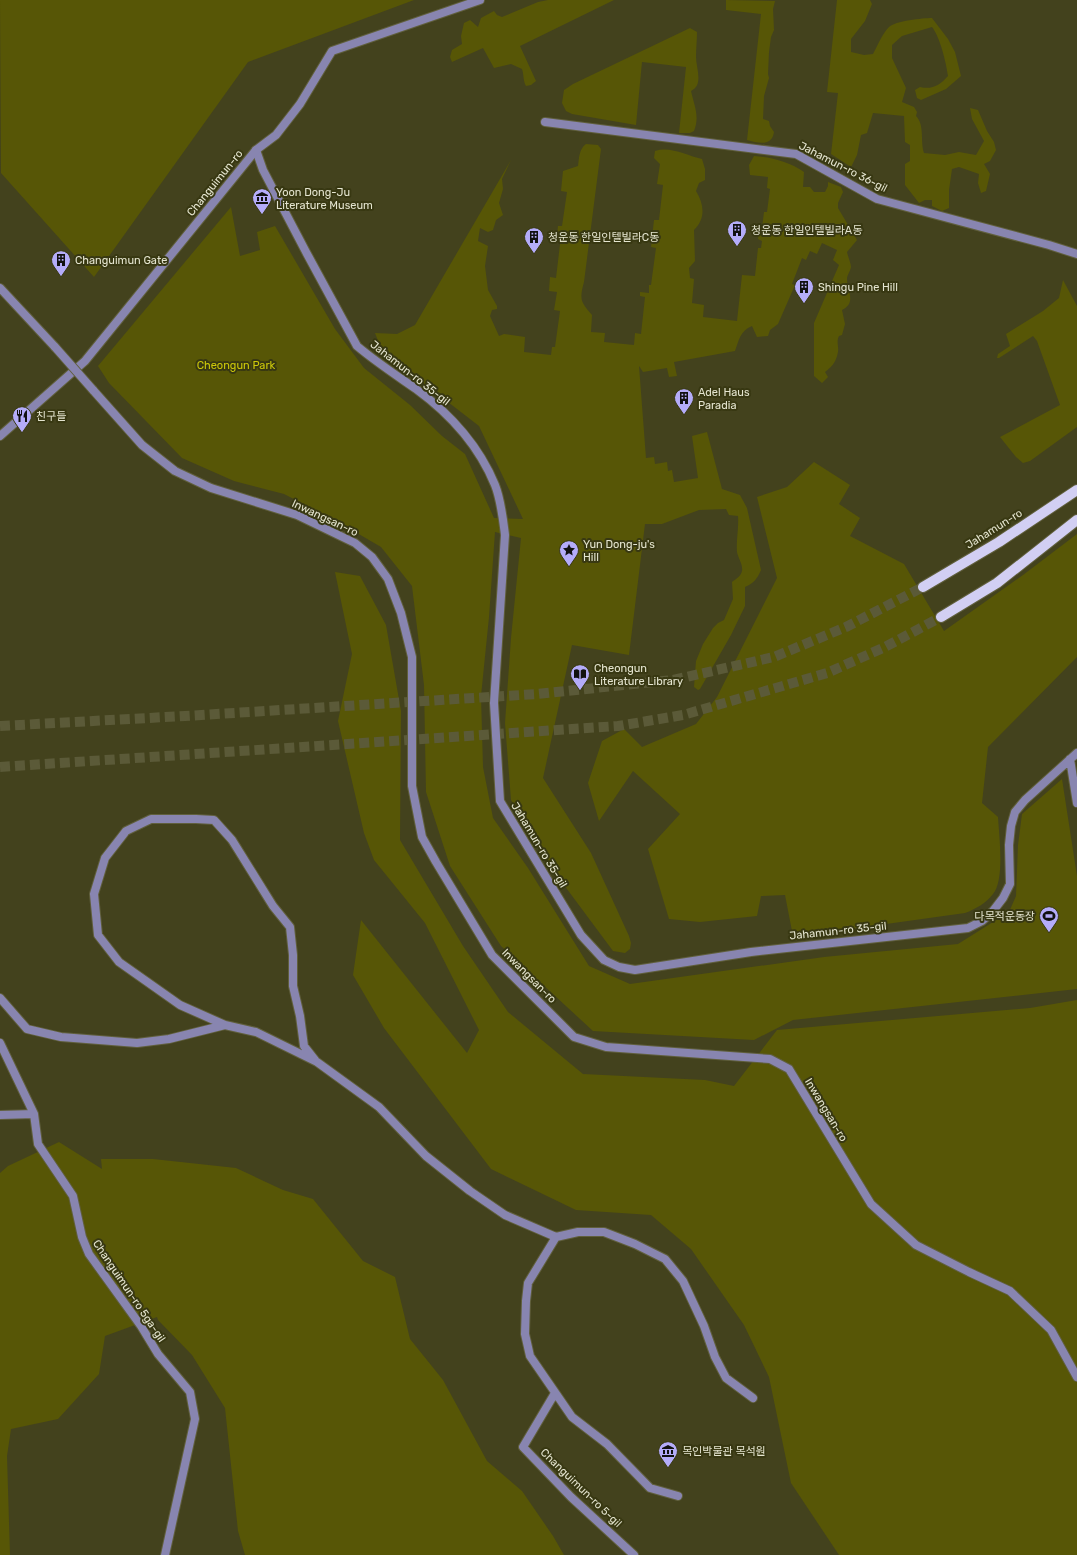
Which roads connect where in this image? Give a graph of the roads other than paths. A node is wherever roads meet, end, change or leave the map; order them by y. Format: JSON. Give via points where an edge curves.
{"nodes":[{"id":1,"x":480,"y":0,"type":"edge"},
{"id":2,"x":545,"y":122,"type":"dead end"},
{"id":3,"x":256,"y":150,"type":"junction"},
{"id":4,"x":1077,"y":254,"type":"edge"},
{"id":5,"x":0,"y":288,"type":"edge"},
{"id":6,"x":0,"y":424,"type":"edge"},
{"id":7,"x":9,"y":427,"type":"junction"},
{"id":8,"x":0,"y":436,"type":"edge"},
{"id":9,"x":1077,"y":490,"type":"edge"},
{"id":10,"x":1077,"y":520,"type":"edge"},
{"id":11,"x":923,"y":587,"type":"tunnel mouth"},
{"id":12,"x":941,"y":617,"type":"tunnel mouth"},
{"id":13,"x":1077,"y":753,"type":"edge"},
{"id":14,"x":1070,"y":759,"type":"junction"},
{"id":15,"x":1077,"y":803,"type":"edge"},
{"id":16,"x":0,"y":998,"type":"edge"},
{"id":17,"x":225,"y":1025,"type":"junction"},
{"id":18,"x":0,"y":1043,"type":"edge"},
{"id":19,"x":317,"y":1062,"type":"junction"},
{"id":20,"x":34,"y":1114,"type":"junction"},
{"id":21,"x":0,"y":1115,"type":"edge"},
{"id":22,"x":556,"y":1237,"type":"junction"},
{"id":23,"x":1077,"y":1377,"type":"edge"},
{"id":24,"x":555,"y":1393,"type":"junction"},
{"id":25,"x":754,"y":1398,"type":"dead end"},
{"id":26,"x":678,"y":1496,"type":"dead end"},
{"id":27,"x":165,"y":1555,"type":"edge"},
{"id":28,"x":634,"y":1555,"type":"edge"}],
"edges":[{"from":1,"to":3,"type":"street","name":"Changuimun-ro","via":[[332,51],[295,110],[276,134]]},
{"from":2,"to":4,"type":"street","name":"Jahamun-ro 36-gil","via":[[796,154],[877,199]]},
{"from":3,"to":7,"type":"street","name":"Changuimun-ro","via":[[85,361]]},
{"from":3,"to":14,"type":"street","name":"Jahamun-ro 35-gil","via":[[263,170],[357,346],[436,404],[468,439],[495,485],[505,535],[494,703],[500,801],[581,935],[604,960],[636,970],[751,952],[968,928],[982,921],[993,911],[1010,884],[1010,826],[1015,812]]},
{"from":5,"to":23,"type":"street","name":"Inwangsan-ro","bridge":true,"via":[[142,445],[175,471],[211,488],[297,515],[355,543],[372,557],[388,579],[401,613],[412,657],[412,786],[422,837],[492,955],[574,1037],[606,1047],[770,1059],[789,1069],[871,1204],[916,1245],[1010,1291],[1050,1330]]},
{"from":6,"to":7,"type":"street"},
{"from":7,"to":8,"type":"street","name":"Changuimun-ro"},
{"from":9,"to":11,"type":"main road","name":"Jahamun-ro","via":[[999,542]]},
{"from":10,"to":12,"type":"main road","via":[[997,583]]},
{"from":13,"to":14,"type":"street","name":"Jahamun-ro 35-gil"},
{"from":14,"to":15,"type":"street"},
{"from":16,"to":17,"type":"street","via":[[27,1030],[61,1037],[137,1043],[169,1039]]},
{"from":17,"to":19,"type":"street","via":[[256,1032]]},
{"from":17,"to":19,"type":"street","via":[[180,1005],[119,962],[98,936],[94,894],[105,858],[126,831],[151,819],[214,820],[232,840],[273,906],[290,927],[293,986],[304,1046]]},
{"from":18,"to":20,"type":"street","name":"Changuimun-ro 5ga-gil"},
{"from":19,"to":22,"type":"street","via":[[379,1107],[426,1156],[470,1191],[505,1215]]},
{"from":20,"to":21,"type":"street"},
{"from":20,"to":27,"type":"street","name":"Changuimun-ro 5ga-gil","via":[[38,1144],[73,1196],[82,1237],[89,1254],[158,1354],[190,1392],[195,1419]]},
{"from":22,"to":24,"type":"street","via":[[528,1283],[525,1334],[530,1356]]},
{"from":22,"to":25,"type":"street","via":[[578,1232],[604,1232],[635,1244],[665,1260],[683,1282],[726,1378]]},
{"from":24,"to":26,"type":"street","via":[[572,1417],[607,1444],[650,1488]]},
{"from":24,"to":28,"type":"street","name":"Changuimun-ro 5-gil","via":[[523,1447],[571,1497]]}]}
